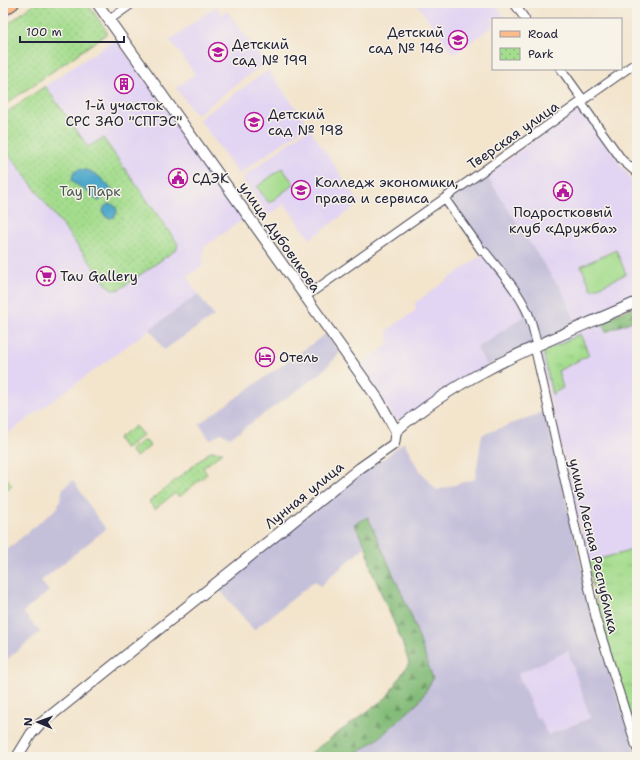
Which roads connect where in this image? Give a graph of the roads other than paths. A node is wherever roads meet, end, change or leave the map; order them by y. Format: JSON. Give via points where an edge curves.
{"nodes":[{"id":1,"x":12,"y":3,"type":"edge"},
{"id":2,"x":97,"y":3,"type":"edge"},
{"id":3,"x":133,"y":3,"type":"edge"},
{"id":4,"x":514,"y":3,"type":"edge"},
{"id":5,"x":3,"y":10,"type":"edge"},
{"id":6,"x":524,"y":18,"type":"edge"},
{"id":7,"x":109,"y":20,"type":"junction"},
{"id":8,"x":637,"y":62,"type":"edge"},
{"id":9,"x":562,"y":70,"type":"edge"},
{"id":10,"x":582,"y":102,"type":"junction"},
{"id":11,"x":637,"y":173,"type":"edge"},
{"id":12,"x":445,"y":199,"type":"junction"},
{"id":13,"x":305,"y":297,"type":"junction"},
{"id":14,"x":637,"y":302,"type":"edge"},
{"id":15,"x":535,"y":346,"type":"junction"},
{"id":16,"x":396,"y":431,"type":"junction"},
{"id":17,"x":637,"y":749,"type":"edge"},
{"id":18,"x":17,"y":757,"type":"edge"}],
"edges":[{"from":1,"to":5,"type":"main road"},
{"from":2,"to":7,"type":"street","name":"улица Дубовикова"},
{"from":3,"to":7,"type":"street"},
{"from":4,"to":6,"type":"street"},
{"from":7,"to":13,"type":"street","name":"улица Дубовикова"},
{"from":8,"to":10,"type":"street","name":"Тверская улица"},
{"from":9,"to":10,"type":"street"},
{"from":10,"to":11,"type":"street","via":[[622,160]]},
{"from":10,"to":12,"type":"street","name":"Тверская улица"},
{"from":12,"to":13,"type":"street","name":"Тверская улица"},
{"from":12,"to":15,"type":"street","name":"улица Лесная Республика","via":[[526,309],[534,329]]},
{"from":13,"to":16,"type":"street","name":"улица Дубовикова","via":[[378,399]]},
{"from":14,"to":15,"type":"street","name":"Лунная улица"},
{"from":15,"to":16,"type":"street","name":"Лунная улица","via":[[429,404]]},
{"from":15,"to":17,"type":"street","name":"улица Лесная Республика","via":[[596,619]]},
{"from":16,"to":18,"type":"street","name":"Лунная улица","via":[[394,444],[360,468],[39,725]]}]}
